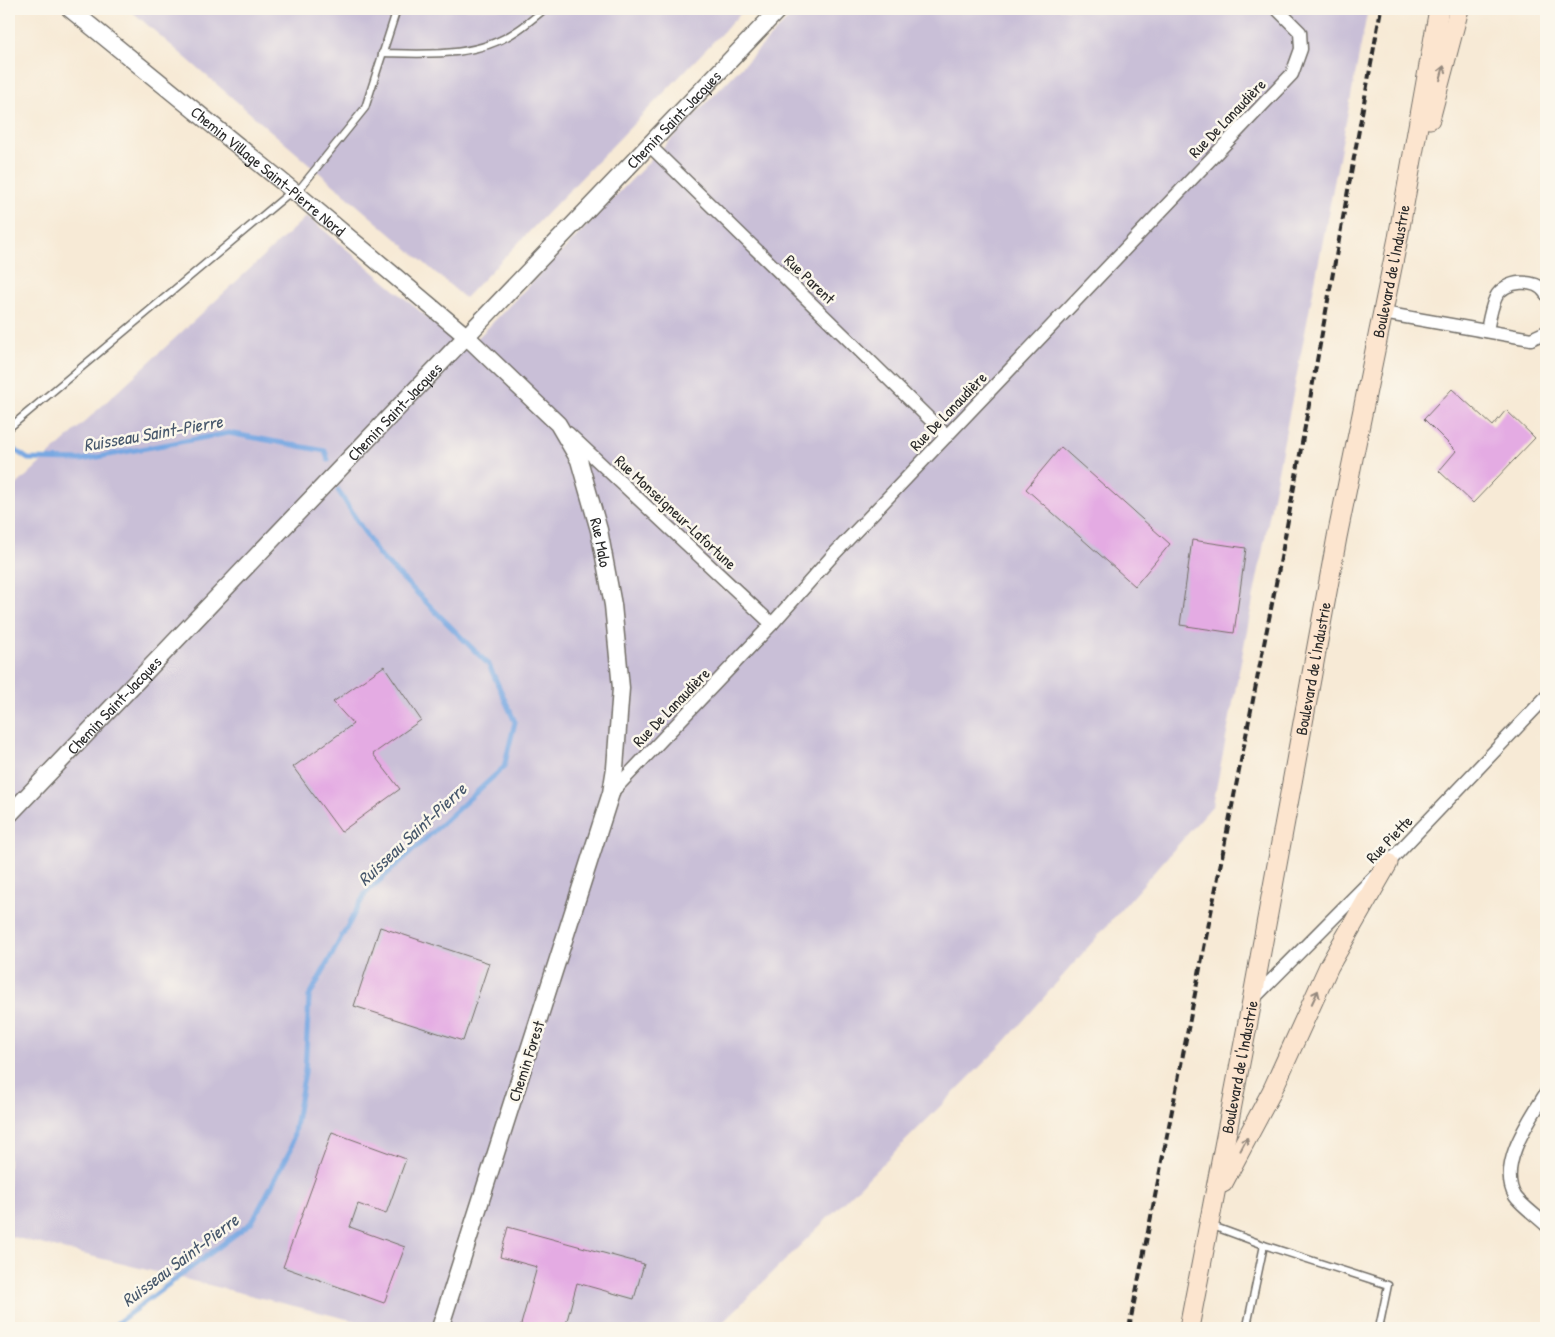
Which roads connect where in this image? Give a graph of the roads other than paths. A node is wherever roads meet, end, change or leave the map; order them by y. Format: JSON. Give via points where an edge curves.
{"nodes":[{"id":1,"x":70,"y":9,"type":"edge"},
{"id":2,"x":397,"y":9,"type":"edge"},
{"id":3,"x":545,"y":9,"type":"edge"},
{"id":4,"x":779,"y":9,"type":"edge"},
{"id":5,"x":1277,"y":9,"type":"edge"},
{"id":6,"x":1439,"y":9,"type":"edge"},
{"id":7,"x":1459,"y":9,"type":"edge"},
{"id":8,"x":382,"y":53,"type":"junction"},
{"id":9,"x":649,"y":145,"type":"junction"},
{"id":10,"x":295,"y":192,"type":"junction"},
{"id":11,"x":1398,"y":238,"type":"junction"},
{"id":12,"x":1546,"y":294,"type":"edge"},
{"id":13,"x":1383,"y":313,"type":"junction"},
{"id":14,"x":1487,"y":331,"type":"junction"},
{"id":15,"x":1546,"y":332,"type":"edge"},
{"id":16,"x":466,"y":336,"type":"junction"},
{"id":17,"x":558,"y":424,"type":"junction"},
{"id":18,"x":9,"y":428,"type":"edge"},
{"id":19,"x":947,"y":436,"type":"junction"},
{"id":20,"x":772,"y":624,"type":"junction"},
{"id":21,"x":1546,"y":697,"type":"edge"},
{"id":22,"x":611,"y":793,"type":"junction"},
{"id":23,"x":9,"y":815,"type":"edge"},
{"id":24,"x":1388,"y":863,"type":"junction"},
{"id":25,"x":1252,"y":1000,"type":"junction"},
{"id":26,"x":1546,"y":1093,"type":"edge"},
{"id":27,"x":1213,"y":1202,"type":"junction"},
{"id":28,"x":1209,"y":1224,"type":"junction"},
{"id":29,"x":1546,"y":1225,"type":"edge"},
{"id":30,"x":1264,"y":1245,"type":"junction"},
{"id":31,"x":440,"y":1328,"type":"edge"},
{"id":32,"x":1189,"y":1328,"type":"edge"},
{"id":33,"x":1256,"y":1328,"type":"edge"},
{"id":34,"x":1379,"y":1328,"type":"edge"}],
"edges":[{"from":1,"to":10,"type":"street","name":"Chemin Village Saint-Pierre Nord"},
{"from":2,"to":8,"type":"lane"},
{"from":3,"to":8,"type":"lane","via":[[516,32],[484,47],[442,54]]},
{"from":4,"to":9,"type":"street","name":"Chemin Saint-Jacques"},
{"from":5,"to":19,"type":"street","name":"Rue De Lanaudière","via":[[1300,32],[1301,49],[1289,78]]},
{"from":6,"to":11,"type":"main road","name":"Boulevard de l'Industrie"},
{"from":11,"to":7,"type":"main road","one_way":true},
{"from":8,"to":10,"type":"lane","via":[[365,108]]},
{"from":9,"to":16,"type":"street","name":"Chemin Saint-Jacques"},
{"from":9,"to":19,"type":"street","name":"Rue Parent"},
{"from":10,"to":16,"type":"street","name":"Chemin Village Saint-Pierre Nord"},
{"from":10,"to":18,"type":"lane"},
{"from":11,"to":13,"type":"main road","name":"Boulevard de l'Industrie"},
{"from":12,"to":14,"type":"street","via":[[1544,289],[1528,282],[1511,284],[1497,295]]},
{"from":13,"to":14,"type":"street"},
{"from":13,"to":25,"type":"main road","name":"Boulevard de l'Industrie","via":[[1337,538]]},
{"from":14,"to":15,"type":"street","via":[[1531,339]]},
{"from":16,"to":17,"type":"street","name":"Rue Malo"},
{"from":16,"to":23,"type":"street","name":"Chemin Saint-Jacques"},
{"from":17,"to":20,"type":"street","name":"Rue Monseigneur-Lafortune"},
{"from":17,"to":22,"type":"street","name":"Rue Malo","via":[[579,460],[600,530],[613,605],[621,688]]},
{"from":19,"to":20,"type":"street","name":"Rue De Lanaudière"},
{"from":20,"to":22,"type":"street","name":"Rue De Lanaudière"},
{"from":21,"to":24,"type":"street","name":"Rue Piette"},
{"from":22,"to":31,"type":"street","name":"Chemin Forest"},
{"from":24,"to":25,"type":"street","name":"Rue Piette"},
{"from":27,"to":24,"type":"main road","one_way":true,"via":[[1272,1090],[1330,966]]},
{"from":25,"to":27,"type":"main road","name":"Boulevard de l'Industrie"},
{"from":26,"to":29,"type":"street","via":[[1530,1118],[1510,1165],[1510,1182],[1516,1197]]},
{"from":27,"to":28,"type":"main road","name":"Boulevard de l'Industrie"},
{"from":28,"to":30,"type":"lane"},
{"from":28,"to":32,"type":"main road","name":"Boulevard de l'Industrie"},
{"from":30,"to":33,"type":"lane","via":[[1247,1326]]},
{"from":30,"to":34,"type":"lane","via":[[1388,1285]]}]}
